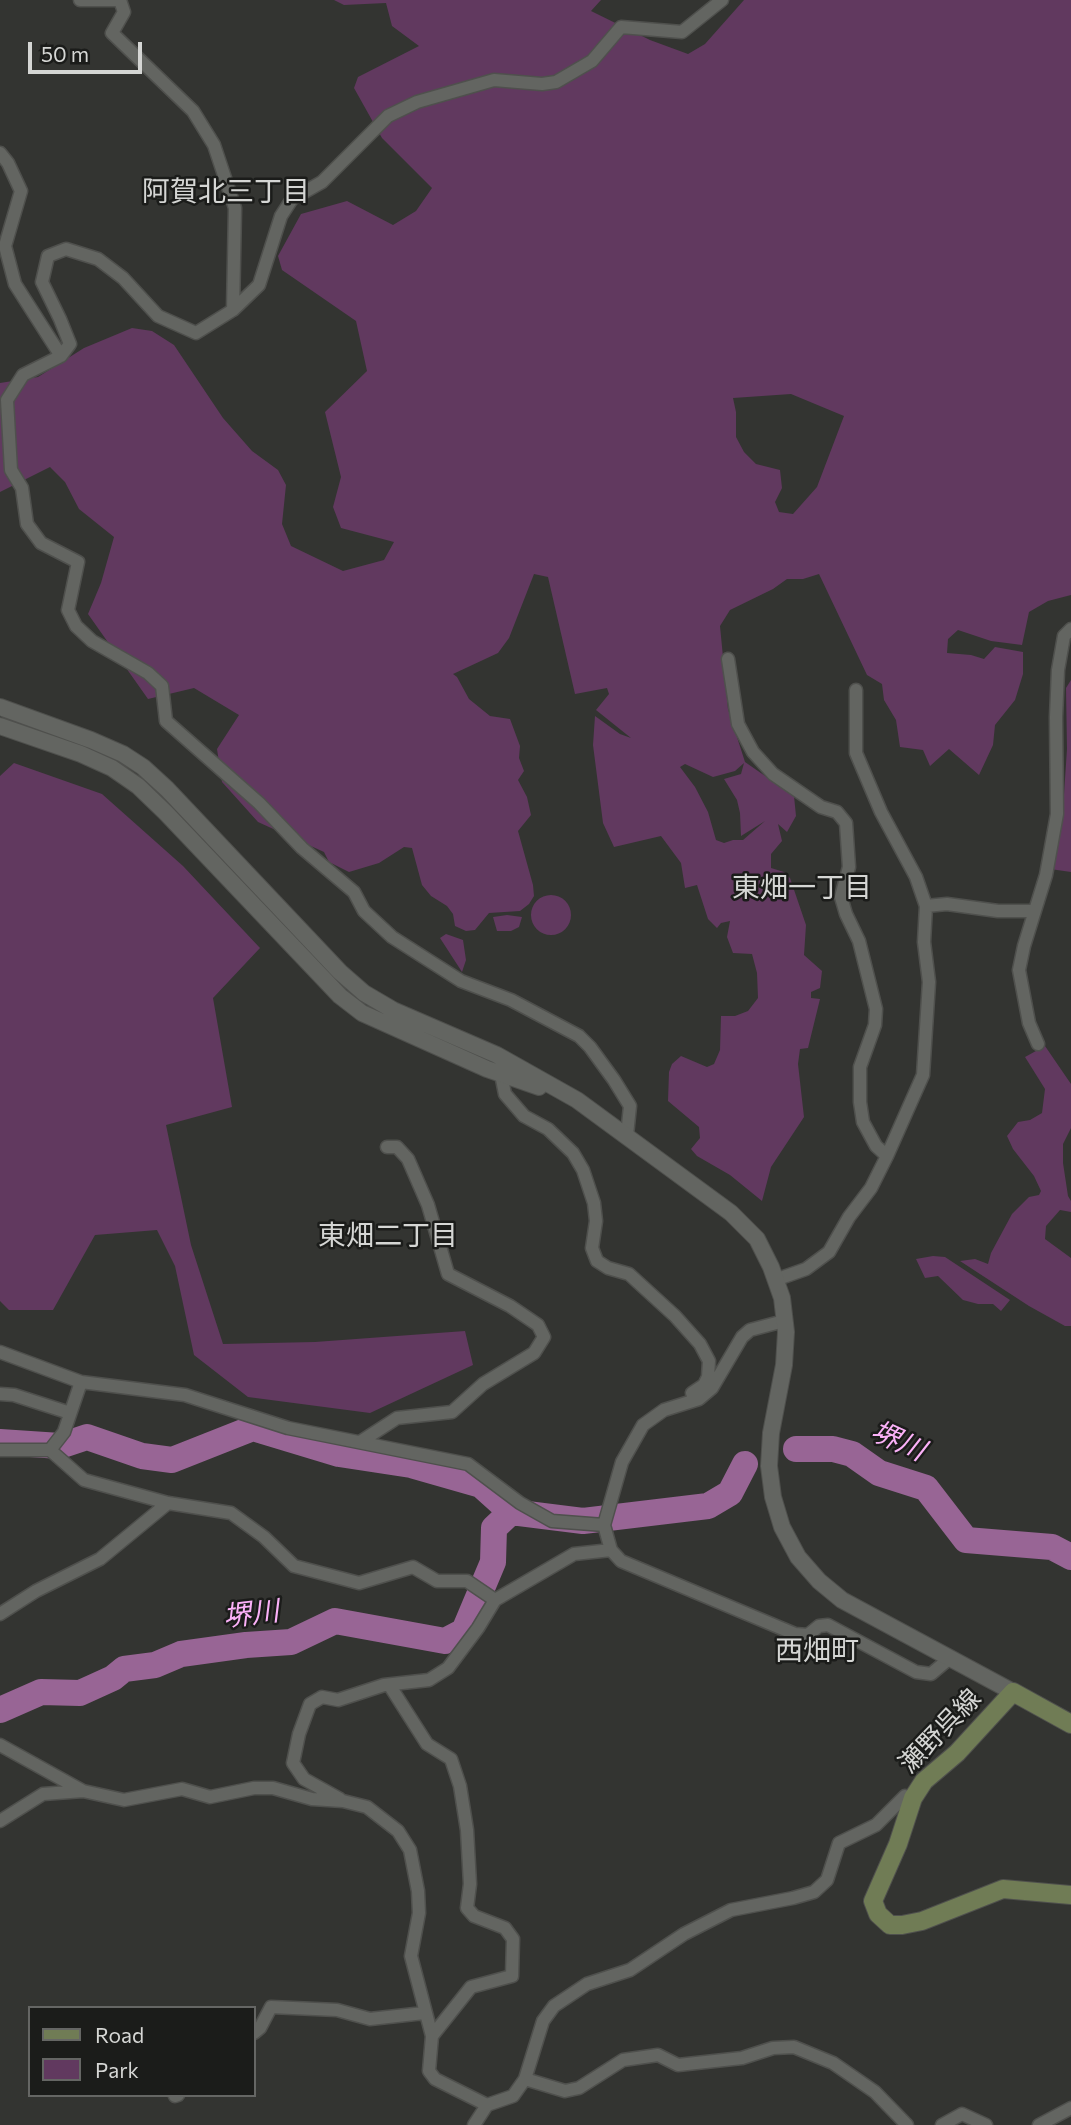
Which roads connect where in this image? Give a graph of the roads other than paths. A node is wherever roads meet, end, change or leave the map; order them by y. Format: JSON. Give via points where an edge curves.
{"nodes":[{"id":1,"x":80,"y":0,"type":"edge"},
{"id":2,"x":722,"y":0,"type":"edge"},
{"id":3,"x":0,"y":153,"type":"edge"},
{"id":4,"x":233,"y":310,"type":"junction"},
{"id":5,"x":61,"y":356,"type":"junction"},
{"id":6,"x":1071,"y":629,"type":"edge"},
{"id":7,"x":728,"y":659,"type":"dead end"},
{"id":8,"x":856,"y":690,"type":"dead end"},
{"id":9,"x":0,"y":707,"type":"edge"},
{"id":10,"x":0,"y":726,"type":"edge"},
{"id":11,"x":926,"y":906,"type":"junction"},
{"id":12,"x":1034,"y":911,"type":"junction"},
{"id":13,"x":1038,"y":1044,"type":"dead end"},
{"id":14,"x":501,"y":1074,"type":"junction"},
{"id":15,"x":578,"y":1100,"type":"junction"},
{"id":16,"x":627,"y":1135,"type":"junction"},
{"id":17,"x":387,"y":1147,"type":"dead end"},
{"id":18,"x":887,"y":1156,"type":"junction"},
{"id":19,"x":775,"y":1280,"type":"junction"},
{"id":20,"x":784,"y":1321,"type":"junction"},
{"id":21,"x":0,"y":1352,"type":"edge"},
{"id":22,"x":81,"y":1382,"type":"junction"},
{"id":23,"x":0,"y":1394,"type":"edge"},
{"id":24,"x":677,"y":1406,"type":"junction"},
{"id":25,"x":70,"y":1413,"type":"junction"},
{"id":26,"x":360,"y":1442,"type":"junction"},
{"id":27,"x":0,"y":1450,"type":"edge"},
{"id":28,"x":50,"y":1450,"type":"junction"},
{"id":29,"x":168,"y":1503,"type":"junction"},
{"id":30,"x":604,"y":1525,"type":"junction"},
{"id":31,"x":611,"y":1550,"type":"junction"},
{"id":32,"x":495,"y":1600,"type":"junction"},
{"id":33,"x":0,"y":1614,"type":"edge"},
{"id":34,"x":950,"y":1658,"type":"junction"},
{"id":35,"x":390,"y":1686,"type":"junction"},
{"id":36,"x":1013,"y":1692,"type":"junction"},
{"id":37,"x":1070,"y":1719,"type":"edge"},
{"id":38,"x":0,"y":1745,"type":"edge"},
{"id":39,"x":83,"y":1791,"type":"junction"},
{"id":40,"x":913,"y":1798,"type":"junction"},
{"id":41,"x":343,"y":1801,"type":"junction"},
{"id":42,"x":0,"y":1821,"type":"edge"},
{"id":43,"x":1071,"y":1895,"type":"edge"},
{"id":44,"x":424,"y":2013,"type":"junction"},
{"id":45,"x":256,"y":2031,"type":"edge"},
{"id":46,"x":432,"y":2036,"type":"junction"},
{"id":47,"x":526,"y":2079,"type":"junction"},
{"id":48,"x":487,"y":2105,"type":"junction"},
{"id":49,"x":1071,"y":2108,"type":"edge"},
{"id":50,"x":474,"y":2125,"type":"edge"},
{"id":51,"x":907,"y":2125,"type":"edge"},
{"id":52,"x":942,"y":2125,"type":"edge"},
{"id":53,"x":986,"y":2125,"type":"edge"},
{"id":54,"x":1039,"y":2125,"type":"edge"}],
"edges":[{"from":1,"to":4,"type":"street","via":[[120,1],[124,12],[112,33],[193,111],[214,145],[235,208]]},
{"from":2,"to":4,"type":"street","via":[[682,32],[621,27],[592,61],[556,82],[494,80],[417,102],[388,116],[322,182],[292,199],[281,216],[259,285]]},
{"from":3,"to":5,"type":"street","via":[[20,191],[5,246],[15,284]]},
{"from":4,"to":5,"type":"street","via":[[196,333],[158,316],[98,259],[66,249],[48,256],[42,282],[70,344]]},
{"from":5,"to":16,"type":"street","via":[[23,375],[7,400],[11,470],[22,488],[27,524],[41,543],[78,562],[68,610],[76,626],[162,686],[166,722],[354,892],[364,911],[392,937],[461,981],[511,1000],[579,1036],[630,1106]]},
{"from":6,"to":12,"type":"street","via":[[1064,636],[1058,670],[1057,814]]},
{"from":7,"to":18,"type":"street","via":[[738,724],[753,752],[773,774],[821,807],[837,812],[846,823],[849,867],[841,897],[859,941],[876,1009],[860,1068],[860,1102],[863,1122]]},
{"from":8,"to":11,"type":"street","via":[[856,753]]},
{"from":9,"to":15,"type":"street","via":[[91,740],[143,767],[364,993],[497,1055]]},
{"from":10,"to":14,"type":"street","via":[[81,754],[138,786],[340,996],[383,1024]]},
{"from":11,"to":12,"type":"street"},
{"from":11,"to":18,"type":"street","via":[[929,982],[923,1075]]},
{"from":12,"to":13,"type":"street","via":[[1019,970]]},
{"from":14,"to":15,"type":"street"},
{"from":14,"to":24,"type":"street","via":[[505,1094],[524,1116],[548,1129],[573,1153],[583,1170],[594,1203],[592,1248],[597,1261],[629,1274],[700,1343],[709,1361],[708,1377],[704,1385],[677,1401]]},
{"from":15,"to":16,"type":"street"},
{"from":16,"to":19,"type":"street","via":[[731,1213],[757,1239]]},
{"from":17,"to":26,"type":"street","via":[[397,1147],[408,1159],[428,1205],[448,1274],[510,1306],[538,1325],[544,1337],[534,1353],[483,1384],[452,1412],[397,1418]]},
{"from":18,"to":19,"type":"street","via":[[829,1252],[806,1269]]},
{"from":19,"to":20,"type":"street"},
{"from":20,"to":24,"type":"street","via":[[750,1330],[712,1388],[699,1399]]},
{"from":20,"to":34,"type":"street","via":[[784,1365],[769,1466],[772,1497],[782,1527],[798,1557],[842,1600]]},
{"from":21,"to":22,"type":"street"},
{"from":22,"to":25,"type":"street"},
{"from":22,"to":26,"type":"street","via":[[186,1395],[288,1428]]},
{"from":23,"to":25,"type":"street"},
{"from":24,"to":30,"type":"street","via":[[643,1425],[632,1442]]},
{"from":25,"to":28,"type":"street","via":[[64,1432]]},
{"from":26,"to":30,"type":"street","via":[[468,1464],[552,1521]]},
{"from":27,"to":28,"type":"street"},
{"from":28,"to":29,"type":"street","via":[[84,1480]]},
{"from":29,"to":32,"type":"street","via":[[231,1513],[294,1566],[359,1583],[413,1567],[437,1581],[467,1581]]},
{"from":29,"to":33,"type":"street","via":[[100,1559]]},
{"from":30,"to":31,"type":"street"},
{"from":31,"to":32,"type":"street","via":[[574,1553]]},
{"from":31,"to":34,"type":"street","via":[[621,1561],[795,1634],[808,1635],[828,1625],[916,1671],[931,1674]]},
{"from":32,"to":35,"type":"street","via":[[448,1668],[429,1680]]},
{"from":34,"to":36,"type":"street"},
{"from":35,"to":41,"type":"street","via":[[310,1704],[293,1763],[304,1779]]},
{"from":35,"to":46,"type":"street","via":[[427,1744],[451,1759],[467,1830],[467,1908],[474,1916],[505,1928],[513,1938],[512,1976],[471,1987]]},
{"from":36,"to":37,"type":"main road","name":"瀬野呉線"},
{"from":36,"to":40,"type":"main road","name":"瀬野呉線","via":[[957,1754],[924,1781]]},
{"from":38,"to":39,"type":"street"},
{"from":39,"to":41,"type":"street","via":[[124,1800],[182,1789],[211,1797],[273,1788],[312,1799]]},
{"from":39,"to":42,"type":"street","via":[[43,1794]]},
{"from":40,"to":43,"type":"main road","name":"瀬野呉線","via":[[873,1901],[877,1914],[890,1924],[922,1920],[1003,1889]]},
{"from":40,"to":47,"type":"street","via":[[905,1796],[876,1825],[839,1843],[827,1880],[814,1892],[731,1910],[630,1970],[587,1984],[554,2006],[543,2021]]},
{"from":41,"to":44,"type":"street","via":[[367,1807],[398,1831],[410,1850],[419,1913],[411,1956]]},
{"from":44,"to":45,"type":"street","via":[[370,2018],[337,2010],[271,2007]]},
{"from":44,"to":46,"type":"street"},
{"from":46,"to":48,"type":"street","via":[[429,2071],[435,2079]]},
{"from":47,"to":48,"type":"street","via":[[513,2096]]},
{"from":47,"to":51,"type":"street","via":[[565,2091],[579,2088],[623,2060],[658,2055],[678,2065],[794,2047],[844,2070],[875,2092]]},
{"from":48,"to":50,"type":"street"},
{"from":49,"to":54,"type":"street"},
{"from":52,"to":53,"type":"street","via":[[962,2114]]}]}
